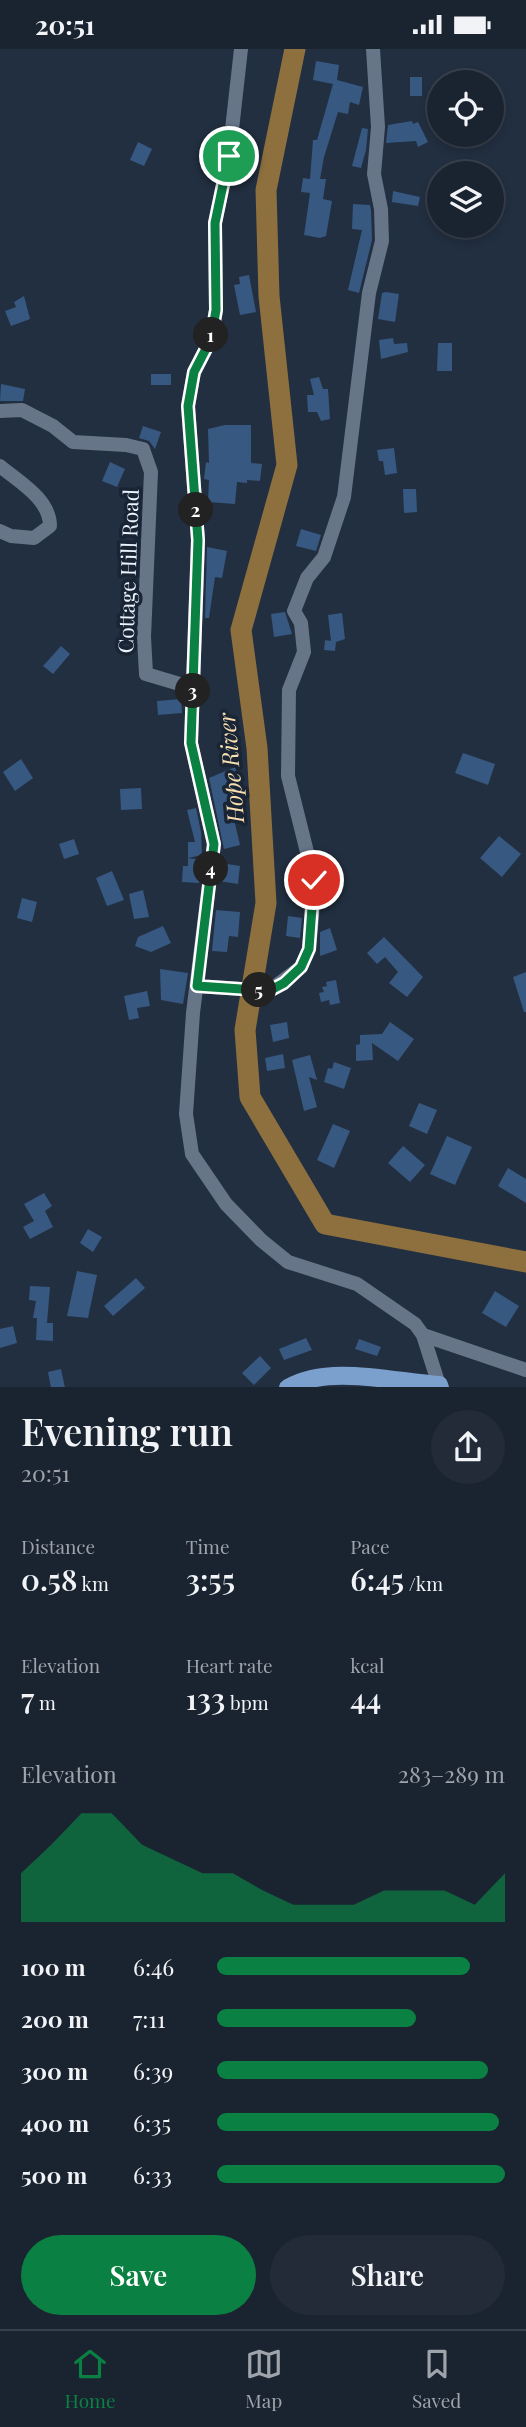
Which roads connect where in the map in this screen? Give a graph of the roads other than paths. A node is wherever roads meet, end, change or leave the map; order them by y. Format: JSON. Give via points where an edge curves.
{"nodes":[{"id":1,"x":241,"y":49,"type":"edge"},
{"id":2,"x":373,"y":49,"type":"edge"},
{"id":3,"x":0,"y":411,"type":"edge"},
{"id":4,"x":0,"y":466,"type":"edge"},
{"id":5,"x":0,"y":531,"type":"edge"},
{"id":6,"x":193,"y":688,"type":"junction"},
{"id":7,"x":197,"y":986,"type":"junction"},
{"id":8,"x":423,"y":1335,"type":"junction"},
{"id":9,"x":526,"y":1370,"type":"edge"},
{"id":10,"x":398,"y":1385,"type":"edge"},
{"id":11,"x":439,"y":1386,"type":"edge"},
{"id":12,"x":290,"y":1387,"type":"edge"}],
"edges":[{"from":1,"to":6,"type":"street","via":[[229,156],[215,223],[216,310],[211,339],[194,372],[188,406],[198,540]]},
{"from":2,"to":7,"type":"street","via":[[378,127],[374,174],[382,241],[369,293],[344,497],[324,557],[307,578],[293,611],[301,623],[304,652],[289,690],[288,776],[314,880],[309,949],[301,967],[269,991]]},
{"from":3,"to":6,"type":"street","name":"Cottage Hill Road","via":[[22,410],[73,442],[144,449],[151,472],[146,674]]},
{"from":4,"to":5,"type":"street","via":[[41,501],[50,518],[50,526],[34,538]]},
{"from":6,"to":7,"type":"street","via":[[191,743],[214,844]]},
{"from":7,"to":8,"type":"street","via":[[186,1114],[192,1154],[226,1204],[288,1262],[357,1284],[415,1324]]},
{"from":8,"to":9,"type":"street"},
{"from":8,"to":11,"type":"street"},
{"from":10,"to":11,"type":"main road"},
{"from":10,"to":12,"type":"main road","via":[[322,1376]]}]}
